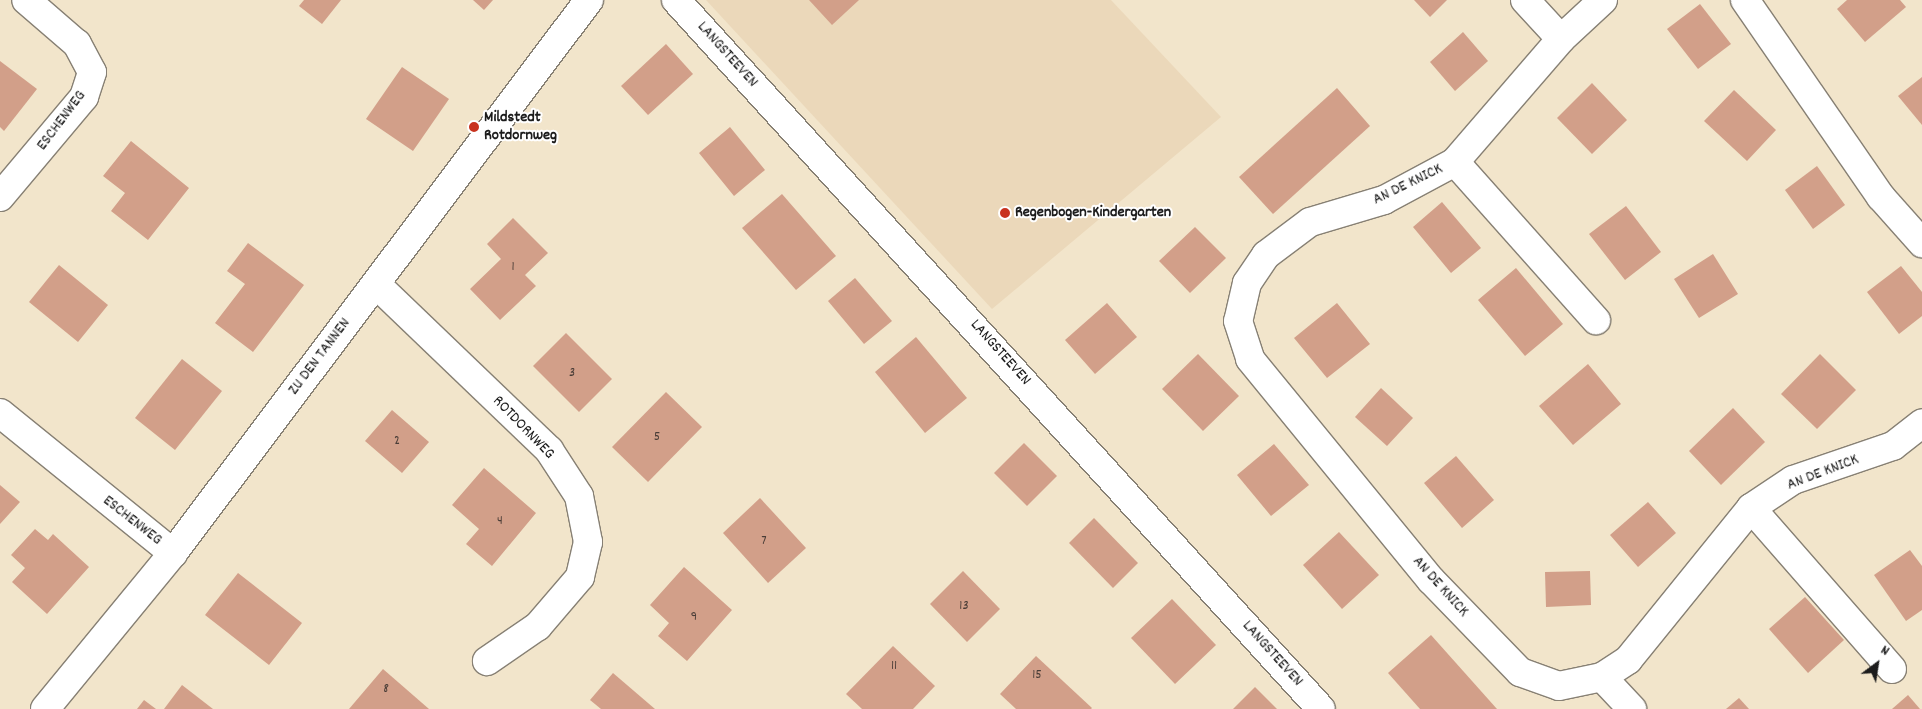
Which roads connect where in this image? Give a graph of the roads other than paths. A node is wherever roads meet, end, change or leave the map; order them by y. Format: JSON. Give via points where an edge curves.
{"nodes":[{"id":1,"x":26,"y":0,"type":"edge"},
{"id":2,"x":589,"y":0,"type":"edge"},
{"id":3,"x":676,"y":0,"type":"edge"},
{"id":4,"x":1525,"y":0,"type":"edge"},
{"id":5,"x":1603,"y":0,"type":"edge"},
{"id":6,"x":1744,"y":0,"type":"edge"},
{"id":7,"x":1561,"y":39,"type":"junction"},
{"id":8,"x":1455,"y":162,"type":"junction"},
{"id":9,"x":0,"y":197,"type":"edge"},
{"id":10,"x":1922,"y":243,"type":"edge"},
{"id":11,"x":376,"y":284,"type":"junction"},
{"id":12,"x":1596,"y":320,"type":"dead end"},
{"id":13,"x":0,"y":413,"type":"edge"},
{"id":14,"x":1922,"y":423,"type":"edge"},
{"id":15,"x":1751,"y":508,"type":"junction"},
{"id":16,"x":173,"y":553,"type":"junction"},
{"id":17,"x":487,"y":661,"type":"dead end"},
{"id":18,"x":1892,"y":669,"type":"dead end"},
{"id":19,"x":1602,"y":677,"type":"junction"},
{"id":20,"x":45,"y":709,"type":"edge"},
{"id":21,"x":1321,"y":709,"type":"edge"},
{"id":22,"x":1632,"y":709,"type":"edge"}],
"edges":[{"from":1,"to":9,"type":"street","name":"ESCHENWEG","via":[[77,44],[92,72],[84,97]]},
{"from":2,"to":11,"type":"street","name":"ZU DEN TANNEN"},
{"from":3,"to":21,"type":"street","name":"LANGSTEEVEN"},
{"from":4,"to":7,"type":"street"},
{"from":5,"to":7,"type":"street","name":"AN DE KNICK"},
{"from":6,"to":10,"type":"street","via":[[1881,197]]},
{"from":7,"to":8,"type":"street","name":"AN DE KNICK"},
{"from":8,"to":12,"type":"street","name":"AN DE KNICK"},
{"from":8,"to":19,"type":"street","name":"AN DE KNICK","via":[[1384,200],[1310,222],[1266,255],[1247,283],[1238,321],[1250,359],[1431,580],[1520,672],[1560,686]]},
{"from":11,"to":16,"type":"street","name":"ZU DEN TANNEN"},
{"from":11,"to":17,"type":"street","name":"ROTDORNWEG","via":[[549,450],[579,496],[588,542],[580,577],[538,626]]},
{"from":13,"to":16,"type":"street","name":"ESCHENWEG"},
{"from":14,"to":15,"type":"street","name":"AN DE KNICK","via":[[1893,446],[1793,480]]},
{"from":15,"to":18,"type":"street"},
{"from":15,"to":19,"type":"street","name":"AN DE KNICK","via":[[1707,558],[1658,627],[1628,660]]},
{"from":16,"to":20,"type":"street","name":"ZU DEN TANNEN"},
{"from":19,"to":22,"type":"street"}]}
